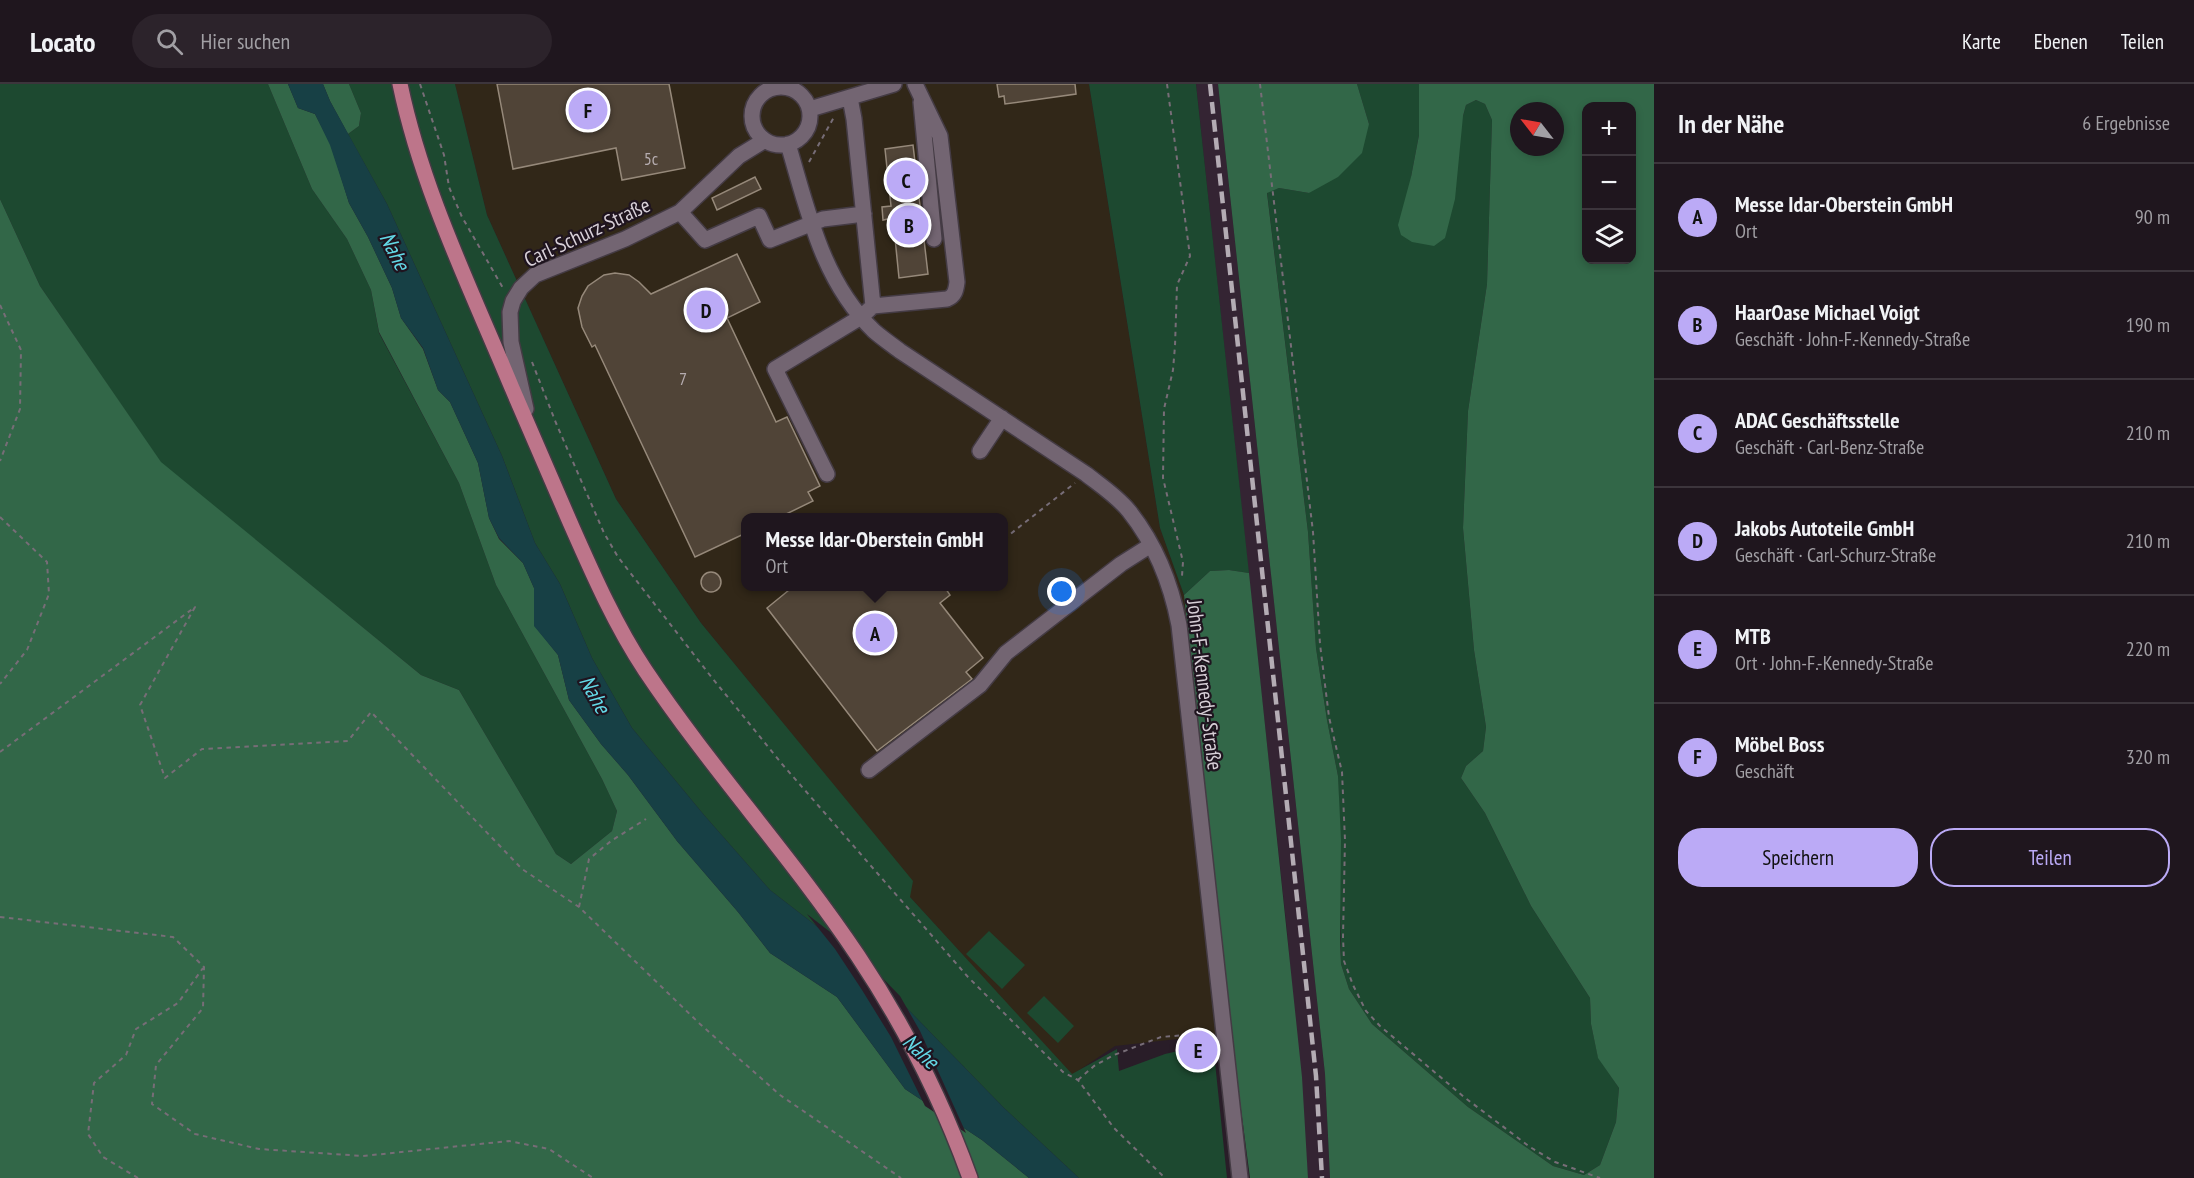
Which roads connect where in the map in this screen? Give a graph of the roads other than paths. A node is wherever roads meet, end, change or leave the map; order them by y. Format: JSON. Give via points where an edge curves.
{"nodes":[{"id":1,"x":400,"y":84,"type":"edge"},
{"id":2,"x":894,"y":84,"type":"edge"},
{"id":3,"x":771,"y":86,"type":"edge"},
{"id":4,"x":918,"y":88,"type":"edge"},
{"id":5,"x":850,"y":98,"type":"junction"},
{"id":6,"x":810,"y":109,"type":"junction"},
{"id":7,"x":765,"y":140,"type":"junction"},
{"id":8,"x":788,"y":144,"type":"junction"},
{"id":9,"x":680,"y":212,"type":"junction"},
{"id":10,"x":864,"y":214,"type":"junction"},
{"id":11,"x":812,"y":223,"type":"junction"},
{"id":12,"x":934,"y":239,"type":"dead end"},
{"id":13,"x":873,"y":306,"type":"junction"},
{"id":14,"x":861,"y":317,"type":"junction"},
{"id":15,"x":1002,"y":418,"type":"junction"},
{"id":16,"x":534,"y":439,"type":"junction"},
{"id":17,"x":980,"y":451,"type":"dead end"},
{"id":18,"x":827,"y":474,"type":"dead end"},
{"id":19,"x":1151,"y":545,"type":"junction"},
{"id":20,"x":869,"y":770,"type":"dead end"},
{"id":21,"x":970,"y":1178,"type":"edge"},
{"id":22,"x":1240,"y":1178,"type":"edge"}],
"edges":[{"from":1,"to":16,"type":"main road","via":[[421,163],[445,230]]},
{"from":2,"to":5,"type":"street"},
{"from":3,"to":6,"type":"street","via":[[795,90]]},
{"from":3,"to":7,"type":"street","via":[[754,106],[752,118]]},
{"from":4,"to":12,"type":"street"},
{"from":4,"to":13,"type":"street","via":[[940,136],[956,291],[947,298]]},
{"from":5,"to":6,"type":"street"},
{"from":5,"to":10,"type":"street"},
{"from":6,"to":8,"type":"street","via":[[806,131]]},
{"from":7,"to":8,"type":"street"},
{"from":7,"to":9,"type":"street","name":"Carl-Schurz-Straße","via":[[739,156]]},
{"from":8,"to":11,"type":"street","name":"John-F.-Kennedy-Straße"},
{"from":9,"to":11,"type":"street","via":[[705,240],[759,216],[770,240]]},
{"from":9,"to":16,"type":"street","name":"Carl-Schurz-Straße","via":[[536,275],[521,288],[510,312],[511,342]]},
{"from":10,"to":11,"type":"street"},
{"from":10,"to":13,"type":"street"},
{"from":11,"to":14,"type":"street","name":"John-F.-Kennedy-Straße","via":[[834,278]]},
{"from":13,"to":14,"type":"street"},
{"from":14,"to":15,"type":"street","name":"John-F.-Kennedy-Straße","via":[[900,351]]},
{"from":14,"to":18,"type":"street","via":[[776,369]]},
{"from":15,"to":17,"type":"street"},
{"from":15,"to":19,"type":"street","name":"John-F.-Kennedy-Straße","via":[[1086,474],[1128,510]]},
{"from":16,"to":21,"type":"main road","via":[[607,604],[643,666],[682,724],[840,930],[882,993],[930,1083]]},
{"from":19,"to":20,"type":"street","via":[[1006,653],[980,685]]},
{"from":19,"to":22,"type":"street","name":"John-F.-Kennedy-Straße","via":[[1170,585],[1179,625]]}]}
